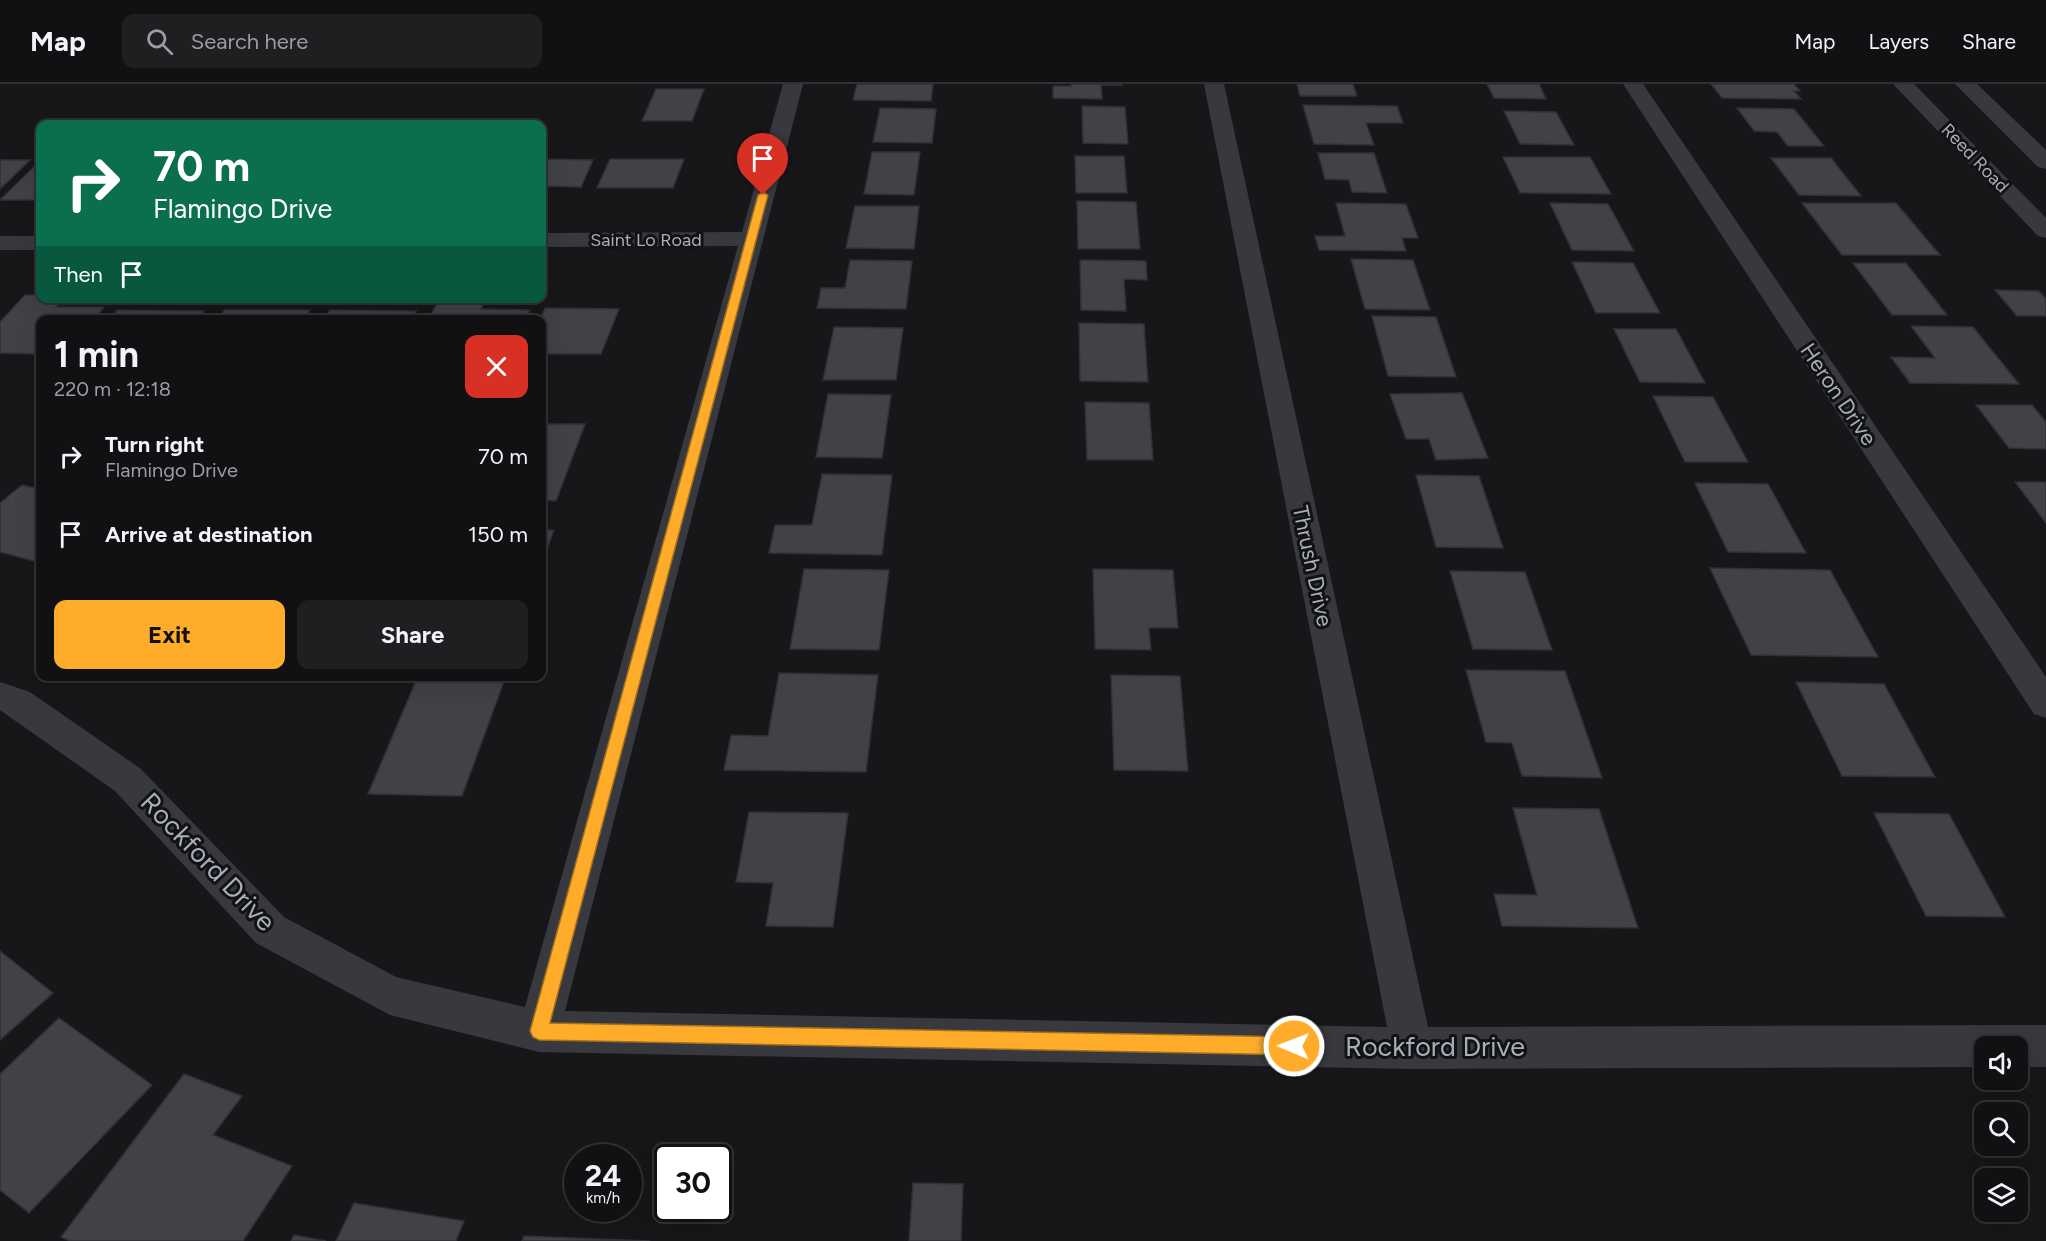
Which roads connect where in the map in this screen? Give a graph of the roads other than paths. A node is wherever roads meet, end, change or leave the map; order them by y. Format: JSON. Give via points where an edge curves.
{"nodes":[{"id":1,"x":793,"y":84,"type":"edge"},
{"id":2,"x":1214,"y":84,"type":"edge"},
{"id":3,"x":1633,"y":84,"type":"edge"},
{"id":4,"x":1903,"y":84,"type":"edge"},
{"id":5,"x":1965,"y":84,"type":"edge"},
{"id":6,"x":2046,"y":162,"type":"edge"},
{"id":7,"x":2041,"y":221,"type":"edge"},
{"id":8,"x":751,"y":239,"type":"junction"},
{"id":9,"x":546,"y":240,"type":"edge"},
{"id":10,"x":0,"y":243,"type":"edge"},
{"id":11,"x":36,"y":243,"type":"edge"},
{"id":12,"x":0,"y":696,"type":"edge"},
{"id":13,"x":2046,"y":704,"type":"edge"},
{"id":14,"x":539,"y":1031,"type":"junction"},
{"id":15,"x":2046,"y":1046,"type":"edge"},
{"id":16,"x":1412,"y":1048,"type":"junction"}],
"edges":[{"from":1,"to":8,"type":"street"},
{"from":2,"to":16,"type":"street","name":"Thrush Drive"},
{"from":3,"to":13,"type":"street","name":"Heron Drive"},
{"from":4,"to":7,"type":"street","name":"Reed Road"},
{"from":5,"to":6,"type":"street"},
{"from":8,"to":9,"type":"street","name":"Saint Lo Road"},
{"from":8,"to":14,"type":"street"},
{"from":10,"to":11,"type":"street"},
{"from":12,"to":14,"type":"street","name":"Rockford Drive","via":[[18,702],[128,780],[270,930],[390,995]]},
{"from":14,"to":16,"type":"street","name":"Rockford Drive"},
{"from":15,"to":16,"type":"street","name":"Rockford Drive"}]}
